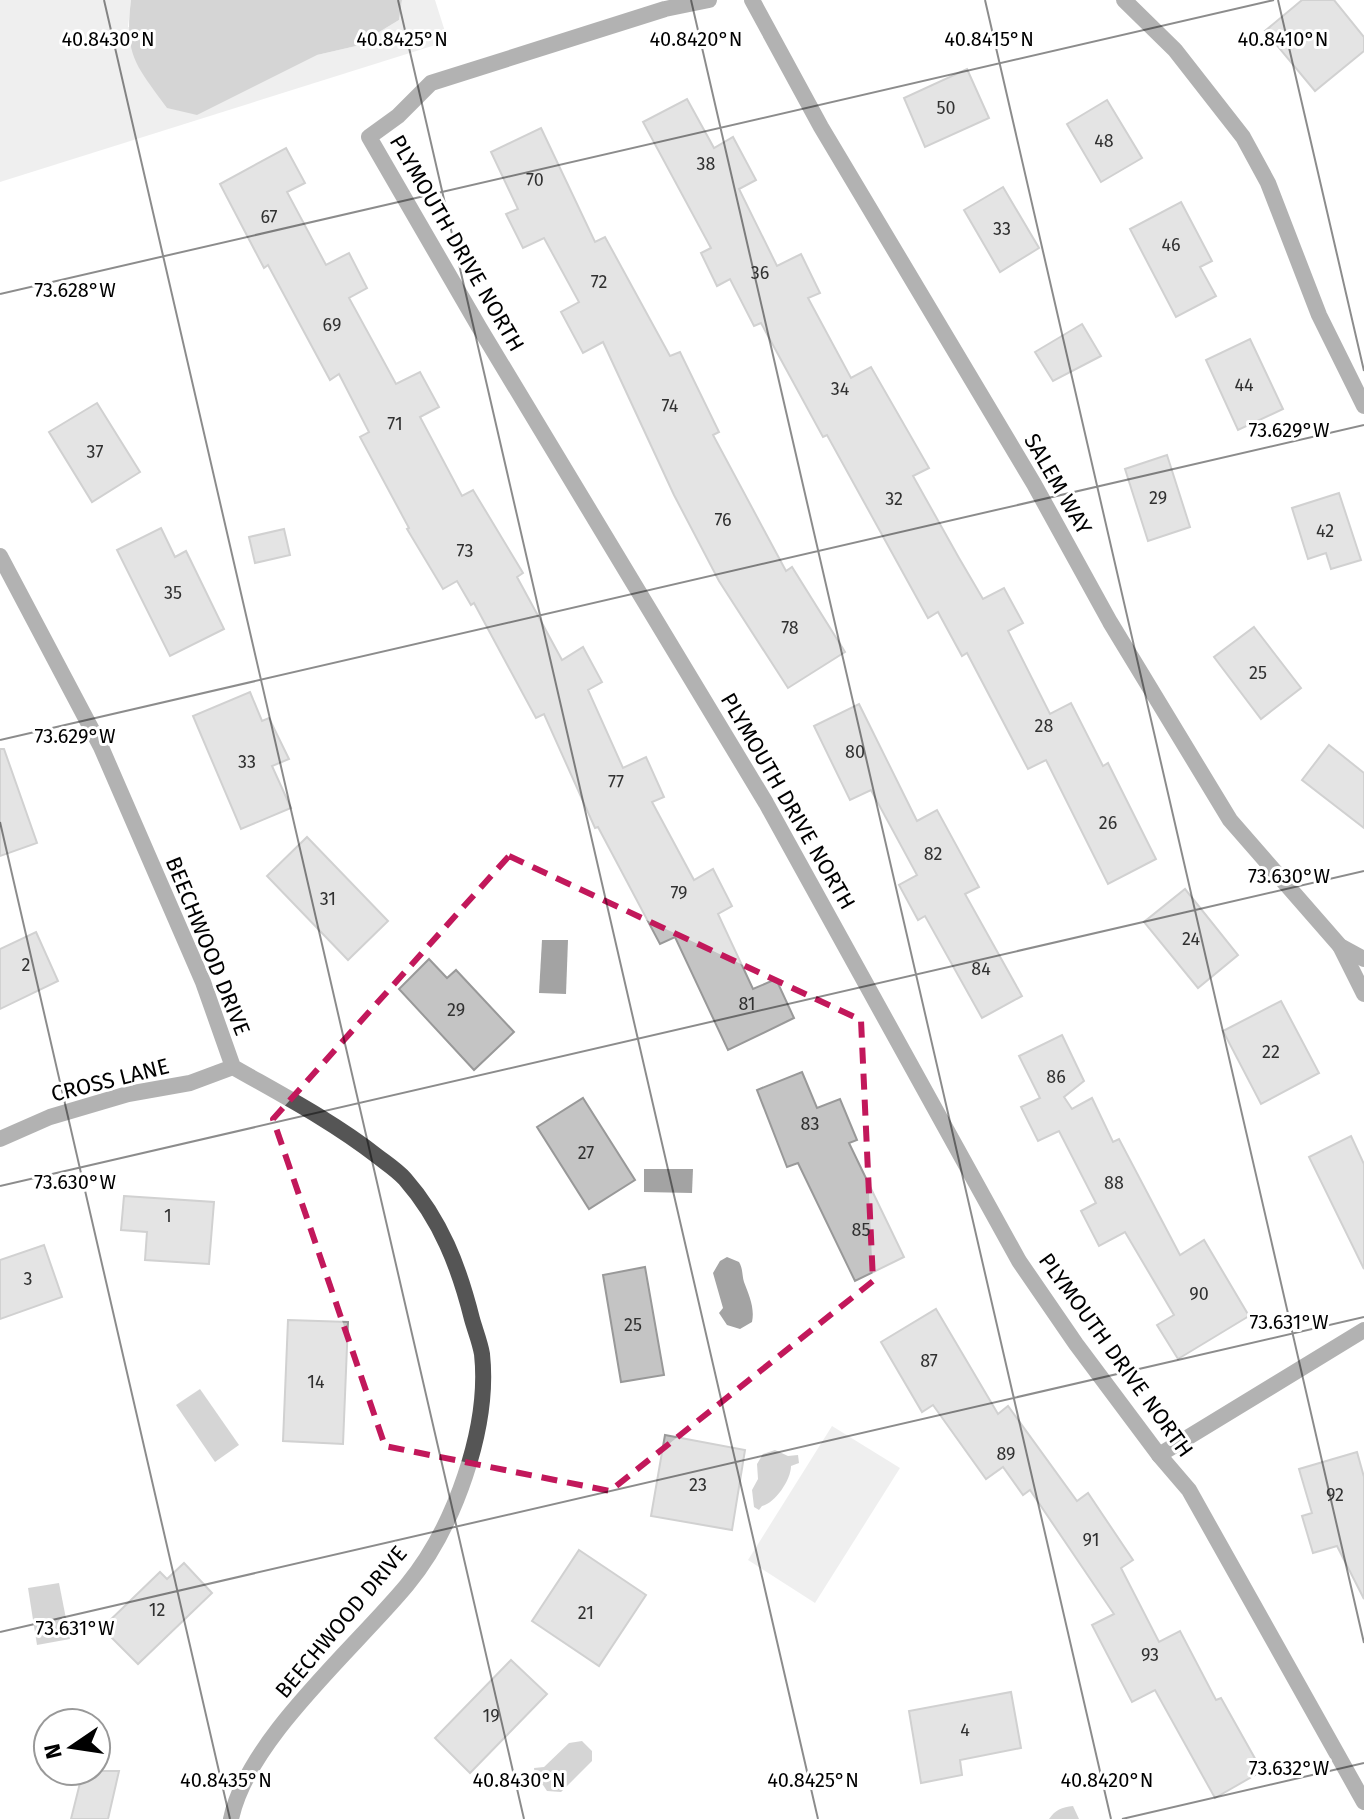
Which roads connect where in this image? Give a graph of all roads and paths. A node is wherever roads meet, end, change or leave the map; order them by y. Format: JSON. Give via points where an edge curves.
{"nodes":[{"id":1,"x":709,"y":0,"type":"edge"},
{"id":2,"x":752,"y":0,"type":"edge"},
{"id":3,"x":1124,"y":0,"type":"edge"},
{"id":4,"x":1364,"y":406,"type":"edge"},
{"id":5,"x":0,"y":556,"type":"edge"},
{"id":6,"x":1340,"y":946,"type":"junction"},
{"id":7,"x":1364,"y":959,"type":"edge"},
{"id":8,"x":1364,"y":994,"type":"edge"},
{"id":9,"x":233,"y":1067,"type":"junction"},
{"id":10,"x":0,"y":1139,"type":"edge"},
{"id":11,"x":1364,"y":1330,"type":"edge"},
{"id":12,"x":1159,"y":1455,"type":"junction"},
{"id":13,"x":1364,"y":1802,"type":"edge"},
{"id":14,"x":231,"y":1819,"type":"edge"}],
"edges":[{"from":1,"to":12,"type":"street","name":"PLYMOUTH DRIVE NORTH","via":[[431,83],[369,137],[766,803],[1019,1261]]},
{"from":2,"to":6,"type":"street","name":"SALEM WAY","via":[[821,127],[1230,820]]},
{"from":3,"to":4,"type":"street","via":[[1175,50],[1243,137]]},
{"from":5,"to":9,"type":"street","name":"BEECHWOOD DRIVE","via":[[101,747],[203,982]]},
{"from":6,"to":7,"type":"street","name":"SALEM WAY"},
{"from":6,"to":8,"type":"street"},
{"from":9,"to":10,"type":"street","name":"CROSS LANE","via":[[190,1083],[76,1109]]},
{"from":9,"to":14,"type":"street","name":"BEECHWOOD DRIVE","via":[[350,1135],[403,1176],[459,1268],[482,1353],[482,1402],[448,1520],[409,1582],[278,1729],[236,1797]]},
{"from":11,"to":12,"type":"street"},
{"from":12,"to":13,"type":"street","name":"PLYMOUTH DRIVE NORTH","via":[[1189,1490]]}]}
